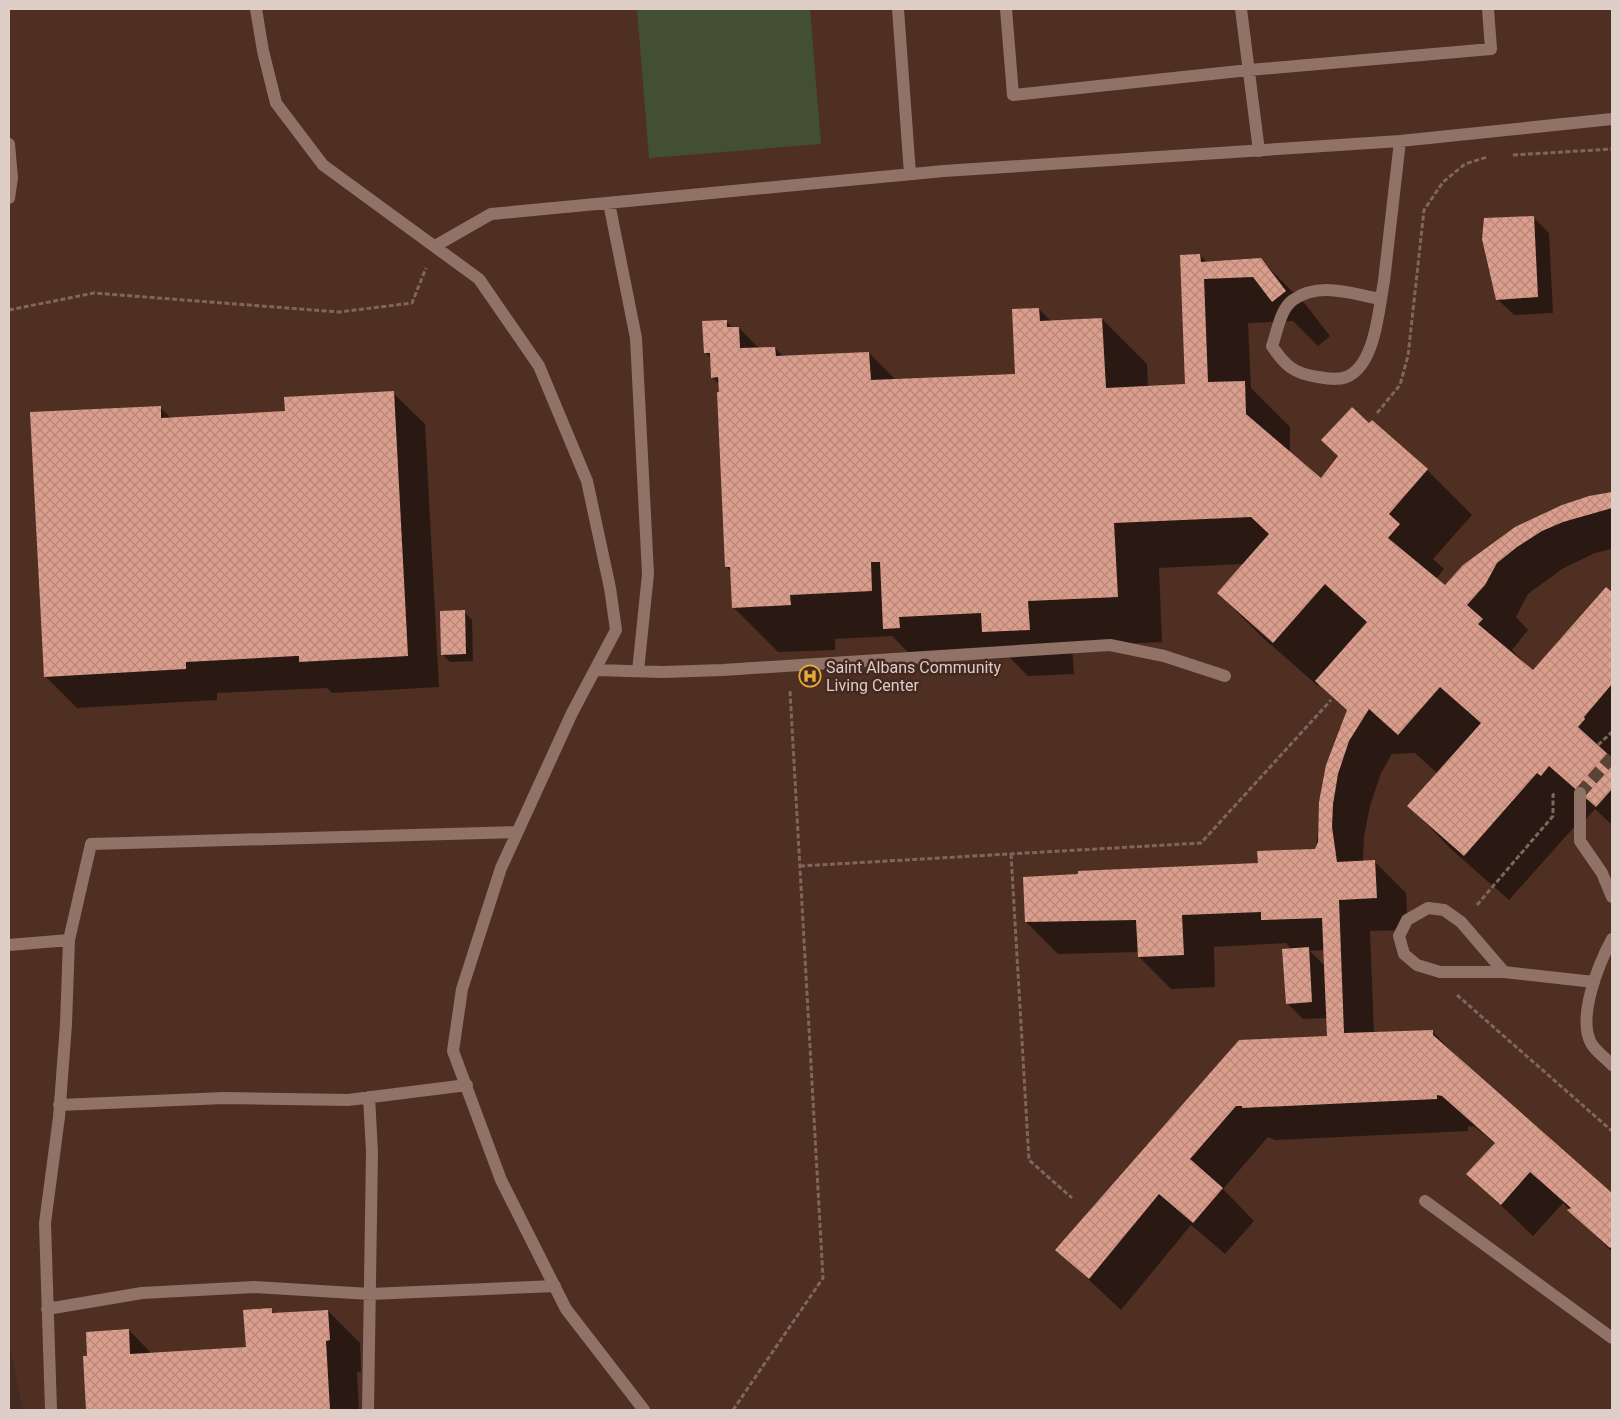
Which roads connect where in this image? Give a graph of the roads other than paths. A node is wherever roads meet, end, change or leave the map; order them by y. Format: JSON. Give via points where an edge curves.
{"nodes":[{"id":1,"x":256,"y":9,"type":"edge"},
{"id":2,"x":898,"y":9,"type":"edge"},
{"id":3,"x":1006,"y":9,"type":"edge"},
{"id":4,"x":1241,"y":9,"type":"edge"},
{"id":5,"x":1488,"y":9,"type":"edge"},
{"id":6,"x":1248,"y":70,"type":"junction"},
{"id":7,"x":1612,"y":119,"type":"edge"},
{"id":8,"x":1400,"y":141,"type":"junction"},
{"id":9,"x":9,"y":144,"type":"edge"},
{"id":10,"x":1259,"y":151,"type":"junction"},
{"id":11,"x":910,"y":174,"type":"junction"},
{"id":12,"x":9,"y":198,"type":"edge"},
{"id":13,"x":610,"y":202,"type":"junction"},
{"id":14,"x":435,"y":246,"type":"junction"},
{"id":15,"x":1381,"y":299,"type":"junction"},
{"id":16,"x":595,"y":670,"type":"junction"},
{"id":17,"x":638,"y":671,"type":"junction"},
{"id":18,"x":1225,"y":676,"type":"dead end"},
{"id":19,"x":1580,"y":793,"type":"tunnel mouth"},
{"id":20,"x":517,"y":832,"type":"junction"},
{"id":21,"x":1612,"y":896,"type":"edge"},
{"id":22,"x":1612,"y":939,"type":"edge"},
{"id":23,"x":69,"y":940,"type":"junction"},
{"id":24,"x":9,"y":945,"type":"edge"},
{"id":25,"x":1504,"y":972,"type":"junction"},
{"id":26,"x":1594,"y":982,"type":"junction"},
{"id":27,"x":1612,"y":1065,"type":"edge"},
{"id":28,"x":466,"y":1085,"type":"junction"},
{"id":29,"x":369,"y":1097,"type":"junction"},
{"id":30,"x":59,"y":1105,"type":"junction"},
{"id":31,"x":1425,"y":1201,"type":"dead end"},
{"id":32,"x":555,"y":1286,"type":"junction"},
{"id":33,"x":370,"y":1294,"type":"junction"},
{"id":34,"x":47,"y":1309,"type":"junction"},
{"id":35,"x":1612,"y":1338,"type":"edge"},
{"id":36,"x":51,"y":1410,"type":"edge"},
{"id":37,"x":368,"y":1410,"type":"edge"},
{"id":38,"x":644,"y":1410,"type":"edge"}],
"edges":[{"from":1,"to":14,"type":"lane","via":[[276,103],[324,165]]},
{"from":2,"to":11,"type":"lane"},
{"from":3,"to":6,"type":"lane","via":[[1014,94]]},
{"from":4,"to":6,"type":"lane"},
{"from":5,"to":6,"type":"lane","via":[[1491,49]]},
{"from":6,"to":10,"type":"lane"},
{"from":7,"to":8,"type":"lane"},
{"from":8,"to":10,"type":"lane"},
{"from":8,"to":15,"type":"lane"},
{"from":9,"to":12,"type":"lane","via":[[12,178]]},
{"from":10,"to":11,"type":"lane"},
{"from":11,"to":13,"type":"lane"},
{"from":13,"to":14,"type":"lane","via":[[491,214]]},
{"from":13,"to":17,"type":"lane","via":[[636,338],[648,574]]},
{"from":14,"to":16,"type":"lane","via":[[479,279],[539,366],[587,481],[616,630]]},
{"from":15,"to":15,"type":"lane","via":[[1365,363],[1351,376],[1332,379],[1308,376],[1284,365],[1272,346],[1292,300],[1321,289]]},
{"from":16,"to":17,"type":"lane"},
{"from":16,"to":20,"type":"lane"},
{"from":17,"to":18,"type":"lane","via":[[724,670],[1110,645],[1164,656]]},
{"from":19,"to":21,"type":"lane","via":[[1580,841],[1602,873]]},
{"from":20,"to":23,"type":"lane","via":[[91,844]]},
{"from":20,"to":28,"type":"lane","via":[[501,868],[462,989],[453,1051]]},
{"from":22,"to":26,"type":"lane"},
{"from":23,"to":24,"type":"lane"},
{"from":23,"to":30,"type":"lane"},
{"from":25,"to":25,"type":"lane","via":[[1440,972],[1417,965],[1404,954],[1399,936],[1407,920],[1428,908],[1444,910],[1461,922]]},
{"from":25,"to":26,"type":"lane"},
{"from":26,"to":27,"type":"lane","via":[[1585,1015],[1590,1042]]},
{"from":28,"to":29,"type":"lane"},
{"from":28,"to":32,"type":"lane","via":[[502,1180]]},
{"from":29,"to":30,"type":"lane","via":[[348,1100],[224,1098]]},
{"from":29,"to":33,"type":"lane","via":[[372,1152]]},
{"from":30,"to":34,"type":"lane","via":[[45,1223]]},
{"from":31,"to":35,"type":"lane"},
{"from":32,"to":33,"type":"lane"},
{"from":32,"to":38,"type":"lane","via":[[566,1309]]},
{"from":33,"to":34,"type":"lane","via":[[254,1287],[142,1293]]},
{"from":33,"to":37,"type":"lane"},
{"from":34,"to":36,"type":"lane"}]}
